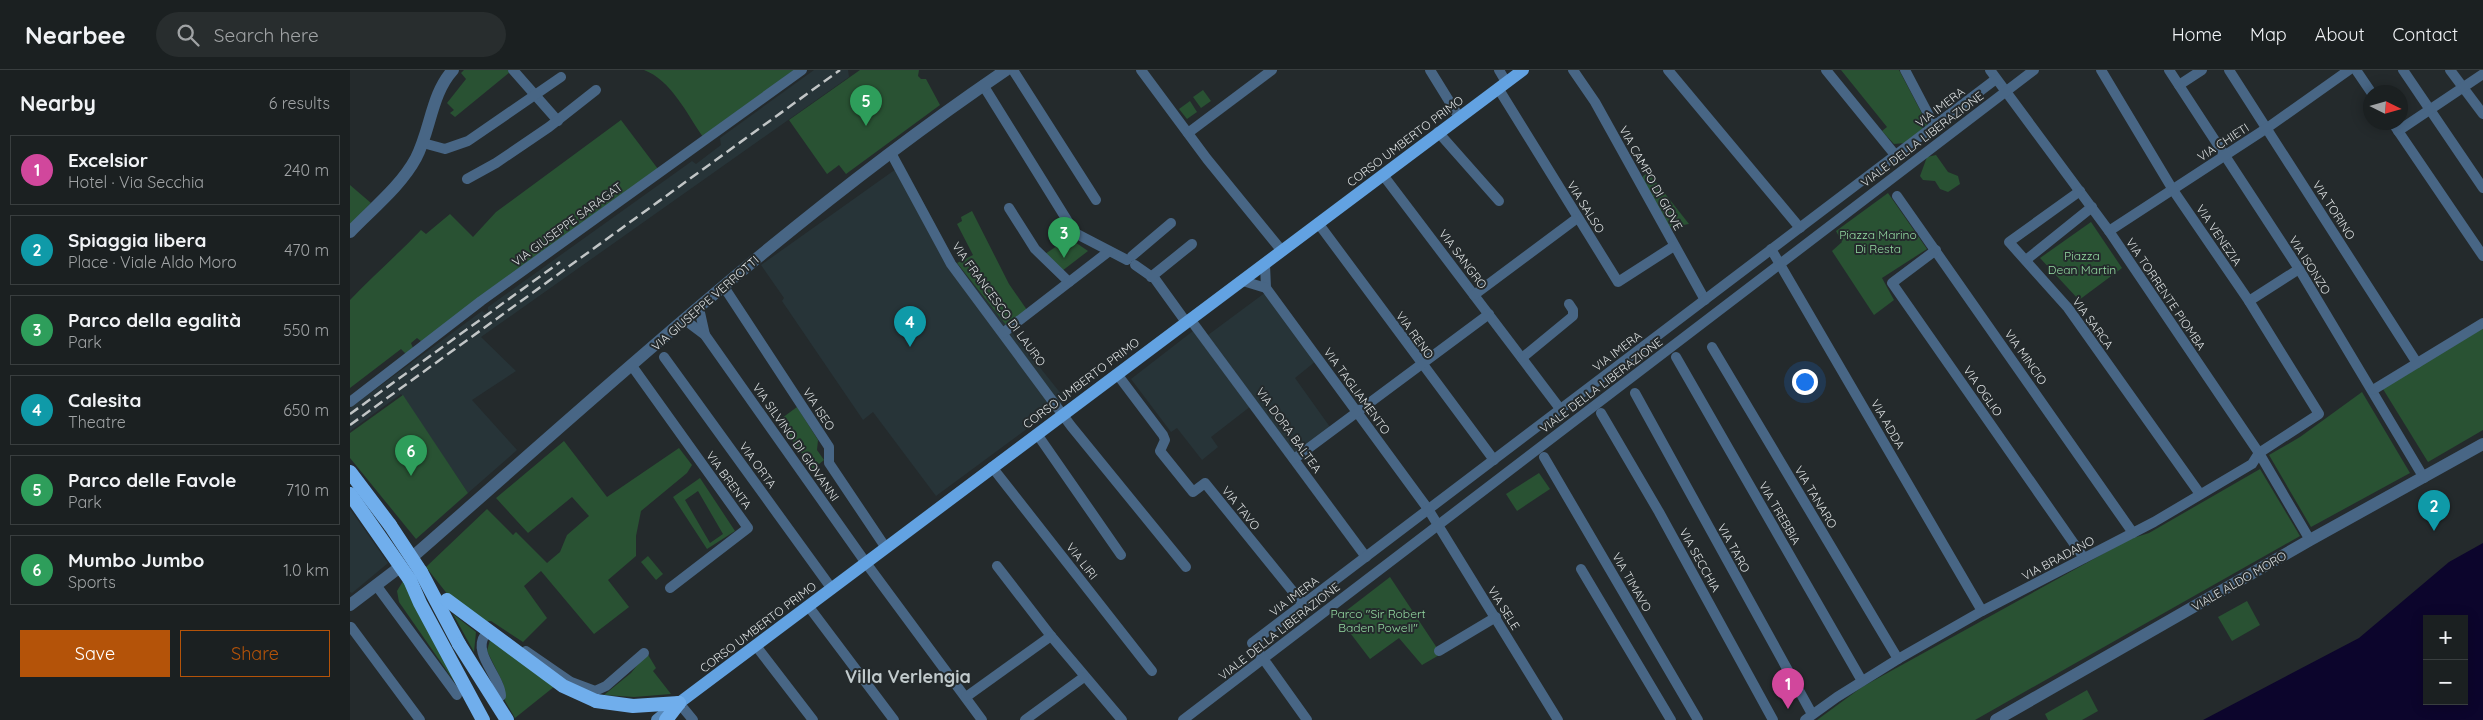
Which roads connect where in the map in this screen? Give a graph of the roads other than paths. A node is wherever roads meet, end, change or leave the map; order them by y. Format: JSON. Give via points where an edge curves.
{"nodes":[{"id":1,"x":453,"y":70,"type":"edge"},
{"id":2,"x":512,"y":70,"type":"edge"},
{"id":3,"x":802,"y":70,"type":"edge"},
{"id":4,"x":1006,"y":70,"type":"edge"},
{"id":5,"x":1013,"y":70,"type":"edge"},
{"id":6,"x":1141,"y":70,"type":"edge"},
{"id":7,"x":1272,"y":70,"type":"edge"},
{"id":8,"x":1430,"y":70,"type":"edge"},
{"id":9,"x":1499,"y":70,"type":"edge"},
{"id":10,"x":1573,"y":70,"type":"edge"},
{"id":11,"x":1668,"y":70,"type":"edge"},
{"id":12,"x":1826,"y":70,"type":"edge"},
{"id":13,"x":1905,"y":70,"type":"edge"},
{"id":14,"x":1990,"y":70,"type":"edge"},
{"id":15,"x":2034,"y":70,"type":"edge"},
{"id":16,"x":2100,"y":70,"type":"edge"},
{"id":17,"x":2170,"y":70,"type":"edge"},
{"id":18,"x":2202,"y":70,"type":"edge"},
{"id":19,"x":2229,"y":70,"type":"edge"},
{"id":20,"x":2349,"y":70,"type":"edge"},
{"id":21,"x":2356,"y":70,"type":"edge"},
{"id":22,"x":2402,"y":70,"type":"edge"},
{"id":23,"x":2450,"y":70,"type":"edge"},
{"id":24,"x":1520,"y":71,"type":"edge"},
{"id":25,"x":2483,"y":74,"type":"edge"},
{"id":26,"x":561,"y":77,"type":"dead end"},
{"id":27,"x":1996,"y":79,"type":"junction"},
{"id":28,"x":983,"y":85,"type":"junction"},
{"id":29,"x":1502,"y":85,"type":"junction"},
{"id":30,"x":2179,"y":85,"type":"junction"},
{"id":31,"x":2366,"y":85,"type":"edge"},
{"id":32,"x":2463,"y":88,"type":"junction"},
{"id":33,"x":596,"y":90,"type":"dead end"},
{"id":34,"x":2006,"y":91,"type":"junction"},
{"id":35,"x":535,"y":95,"type":"junction"},
{"id":36,"x":2430,"y":110,"type":"junction"},
{"id":37,"x":2483,"y":114,"type":"edge"},
{"id":38,"x":1459,"y":117,"type":"junction"},
{"id":39,"x":558,"y":121,"type":"junction"},
{"id":40,"x":2408,"y":121,"type":"edge"},
{"id":41,"x":1935,"y":127,"type":"junction"},
{"id":42,"x":2267,"y":128,"type":"junction"},
{"id":43,"x":2397,"y":130,"type":"edge"},
{"id":44,"x":1438,"y":132,"type":"junction"},
{"id":45,"x":1188,"y":133,"type":"junction"},
{"id":46,"x":423,"y":143,"type":"junction"},
{"id":47,"x":891,"y":153,"type":"junction"},
{"id":48,"x":1896,"y":156,"type":"junction"},
{"id":49,"x":2224,"y":157,"type":"junction"},
{"id":50,"x":1383,"y":175,"type":"junction"},
{"id":51,"x":467,"y":178,"type":"dead end"},
{"id":52,"x":2483,"y":188,"type":"edge"},
{"id":53,"x":2173,"y":190,"type":"junction"},
{"id":54,"x":2080,"y":192,"type":"junction"},
{"id":55,"x":1897,"y":196,"type":"dead end"},
{"id":56,"x":1096,"y":200,"type":"dead end"},
{"id":57,"x":1499,"y":201,"type":"dead end"},
{"id":58,"x":2092,"y":207,"type":"junction"},
{"id":59,"x":1009,"y":208,"type":"dead end"},
{"id":60,"x":1576,"y":219,"type":"dead end"},
{"id":61,"x":1171,"y":223,"type":"dead end"},
{"id":62,"x":1318,"y":223,"type":"junction"},
{"id":63,"x":1800,"y":228,"type":"junction"},
{"id":64,"x":2109,"y":231,"type":"junction"},
{"id":65,"x":350,"y":232,"type":"edge"},
{"id":66,"x":1192,"y":244,"type":"dead end"},
{"id":67,"x":1674,"y":246,"type":"junction"},
{"id":68,"x":1771,"y":250,"type":"junction"},
{"id":69,"x":1936,"y":250,"type":"junction"},
{"id":70,"x":1282,"y":251,"type":"junction"},
{"id":71,"x":1108,"y":252,"type":"junction"},
{"id":72,"x":2483,"y":256,"type":"edge"},
{"id":73,"x":1131,"y":260,"type":"junction"},
{"id":74,"x":2026,"y":260,"type":"junction"},
{"id":75,"x":1781,"y":263,"type":"junction"},
{"id":76,"x":1265,"y":265,"type":"junction"},
{"id":77,"x":2298,"y":269,"type":"junction"},
{"id":78,"x":1151,"y":276,"type":"junction"},
{"id":79,"x":1243,"y":281,"type":"junction"},
{"id":80,"x":1069,"y":282,"type":"junction"},
{"id":81,"x":724,"y":287,"type":"junction"},
{"id":82,"x":1266,"y":288,"type":"junction"},
{"id":83,"x":1474,"y":295,"type":"junction"},
{"id":84,"x":1705,"y":300,"type":"junction"},
{"id":85,"x":2248,"y":301,"type":"junction"},
{"id":86,"x":1568,"y":304,"type":"dead end"},
{"id":87,"x":699,"y":308,"type":"junction"},
{"id":88,"x":1489,"y":314,"type":"junction"},
{"id":89,"x":685,"y":320,"type":"junction"},
{"id":90,"x":1188,"y":320,"type":"junction"},
{"id":91,"x":2483,"y":323,"type":"edge"},
{"id":92,"x":1003,"y":333,"type":"junction"},
{"id":93,"x":705,"y":335,"type":"junction"},
{"id":94,"x":1712,"y":347,"type":"dead end"},
{"id":95,"x":664,"y":356,"type":"dead end"},
{"id":96,"x":1676,"y":357,"type":"dead end"},
{"id":97,"x":1522,"y":358,"type":"junction"},
{"id":98,"x":2418,"y":363,"type":"junction"},
{"id":99,"x":1421,"y":364,"type":"junction"},
{"id":100,"x":632,"y":366,"type":"junction"},
{"id":101,"x":1117,"y":374,"type":"junction"},
{"id":102,"x":2373,"y":390,"type":"junction"},
{"id":103,"x":1635,"y":393,"type":"dead end"},
{"id":104,"x":350,"y":402,"type":"edge"},
{"id":105,"x":1562,"y":410,"type":"junction"},
{"id":106,"x":1357,"y":412,"type":"junction"},
{"id":107,"x":1601,"y":413,"type":"dead end"},
{"id":108,"x":1064,"y":414,"type":"junction"},
{"id":109,"x":2319,"y":414,"type":"joint"},
{"id":110,"x":1037,"y":434,"type":"junction"},
{"id":111,"x":2483,"y":444,"type":"edge"},
{"id":112,"x":2259,"y":454,"type":"junction"},
{"id":113,"x":1544,"y":457,"type":"dead end"},
{"id":114,"x":1294,"y":460,"type":"junction"},
{"id":115,"x":1494,"y":460,"type":"junction"},
{"id":116,"x":992,"y":468,"type":"junction"},
{"id":117,"x":350,"y":472,"type":"edge"},
{"id":118,"x":2424,"y":478,"type":"junction"},
{"id":119,"x":350,"y":494,"type":"edge"},
{"id":120,"x":2200,"y":494,"type":"junction"},
{"id":121,"x":1428,"y":509,"type":"junction"},
{"id":122,"x":1438,"y":524,"type":"junction"},
{"id":123,"x":2132,"y":533,"type":"junction"},
{"id":124,"x":2310,"y":540,"type":"junction"},
{"id":125,"x":886,"y":548,"type":"junction"},
{"id":126,"x":417,"y":553,"type":"dead end"},
{"id":127,"x":1121,"y":555,"type":"dead end"},
{"id":128,"x":1366,"y":557,"type":"junction"},
{"id":129,"x":2084,"y":558,"type":"junction"},
{"id":130,"x":866,"y":563,"type":"junction"},
{"id":131,"x":997,"y":566,"type":"dead end"},
{"id":132,"x":1186,"y":567,"type":"dead end"},
{"id":133,"x":1581,"y":569,"type":"dead end"},
{"id":134,"x":396,"y":570,"type":"dead end"},
{"id":135,"x":416,"y":576,"type":"junction"},
{"id":136,"x":376,"y":585,"type":"junction"},
{"id":137,"x":670,"y":588,"type":"dead end"},
{"id":138,"x":832,"y":589,"type":"junction"},
{"id":139,"x":350,"y":604,"type":"edge"},
{"id":140,"x":1303,"y":604,"type":"junction"},
{"id":141,"x":440,"y":605,"type":"junction"},
{"id":142,"x":809,"y":607,"type":"junction"},
{"id":143,"x":1982,"y":611,"type":"junction"},
{"id":144,"x":1496,"y":617,"type":"junction"},
{"id":145,"x":351,"y":627,"type":"edge"},
{"id":146,"x":1051,"y":636,"type":"junction"},
{"id":147,"x":756,"y":646,"type":"junction"},
{"id":148,"x":1439,"y":651,"type":"dead end"},
{"id":149,"x":644,"y":653,"type":"dead end"},
{"id":150,"x":1898,"y":659,"type":"junction"},
{"id":151,"x":1263,"y":660,"type":"junction"},
{"id":152,"x":1152,"y":670,"type":"dead end"},
{"id":153,"x":1084,"y":676,"type":"junction"},
{"id":154,"x":1862,"y":681,"type":"junction"},
{"id":155,"x":457,"y":696,"type":"dead end"},
{"id":156,"x":501,"y":696,"type":"dead end"},
{"id":157,"x":966,"y":697,"type":"junction"},
{"id":158,"x":679,"y":703,"type":"junction"},
{"id":159,"x":1808,"y":717,"type":"edge"},
{"id":160,"x":1119,"y":719,"type":"edge"},
{"id":161,"x":420,"y":720,"type":"edge"},
{"id":162,"x":483,"y":720,"type":"edge"},
{"id":163,"x":502,"y":720,"type":"edge"},
{"id":164,"x":657,"y":720,"type":"edge"},
{"id":165,"x":666,"y":720,"type":"edge"},
{"id":166,"x":693,"y":720,"type":"edge"},
{"id":167,"x":813,"y":720,"type":"edge"},
{"id":168,"x":894,"y":720,"type":"edge"},
{"id":169,"x":982,"y":720,"type":"edge"},
{"id":170,"x":1025,"y":720,"type":"edge"},
{"id":171,"x":1182,"y":720,"type":"edge"},
{"id":172,"x":1307,"y":720,"type":"edge"},
{"id":173,"x":1558,"y":720,"type":"edge"},
{"id":174,"x":1671,"y":720,"type":"edge"},
{"id":175,"x":1698,"y":720,"type":"edge"},
{"id":176,"x":1773,"y":720,"type":"edge"},
{"id":177,"x":1996,"y":720,"type":"edge"}],
"edges":[{"from":1,"to":46,"type":"street","via":[[440,90]]},
{"from":2,"to":35,"type":"street"},
{"from":3,"to":104,"type":"street","name":"VIA GIUSEPPE SARAGAT","via":[[481,301]]},
{"from":4,"to":28,"type":"street","name":"VIA GIUSEPPE VERROTTI"},
{"from":5,"to":56,"type":"street"},
{"from":6,"to":45,"type":"street"},
{"from":7,"to":45,"type":"street"},
{"from":8,"to":38,"type":"street"},
{"from":9,"to":29,"type":"street"},
{"from":10,"to":67,"type":"street","name":"VIA CAMPO DI GIOVE","via":[[1595,102]]},
{"from":11,"to":63,"type":"street"},
{"from":12,"to":48,"type":"street"},
{"from":13,"to":41,"type":"street"},
{"from":14,"to":27,"type":"street","name":"VIA TORRENTE PIOMBA"},
{"from":15,"to":34,"type":"street","name":"VIALE DELLA LIBERAZIONE"},
{"from":16,"to":53,"type":"street","name":"VIA VENEZIA"},
{"from":17,"to":30,"type":"street","name":"VIA ISONZO"},
{"from":18,"to":30,"type":"street"},
{"from":19,"to":42,"type":"street","name":"VIA TORINO"},
{"from":20,"to":42,"type":"street","name":"VIA CHIETI"},
{"from":21,"to":31,"type":"street"},
{"from":22,"to":36,"type":"street"},
{"from":23,"to":32,"type":"street"},
{"from":24,"to":29,"type":"main road","name":"CORSO UMBERTO PRIMO"},
{"from":25,"to":32,"type":"street"},
{"from":26,"to":35,"type":"street"},
{"from":27,"to":34,"type":"street","name":"VIA TORRENTE PIOMBA"},
{"from":27,"to":41,"type":"street","name":"VIA IMERA"},
{"from":28,"to":47,"type":"street","name":"VIA GIUSEPPE VERROTTI"},
{"from":28,"to":71,"type":"street","name":"VIA DORA BALTEA","via":[[1075,233]]},
{"from":29,"to":38,"type":"main road","name":"CORSO UMBERTO PRIMO"},
{"from":29,"to":67,"type":"street","name":"VIA SALSO","via":[[1618,282]]},
{"from":30,"to":49,"type":"street","name":"VIA ISONZO"},
{"from":32,"to":36,"type":"street"},
{"from":32,"to":37,"type":"street"},
{"from":33,"to":39,"type":"street"},
{"from":34,"to":54,"type":"street","name":"VIA TORRENTE PIOMBA"},
{"from":34,"to":75,"type":"street","name":"VIALE DELLA LIBERAZIONE"},
{"from":35,"to":39,"type":"street"},
{"from":35,"to":46,"type":"street","via":[[462,144],[444,149]]},
{"from":36,"to":40,"type":"street"},
{"from":36,"to":52,"type":"street"},
{"from":38,"to":44,"type":"main road","name":"CORSO UMBERTO PRIMO"},
{"from":39,"to":51,"type":"street","via":[[496,163]]},
{"from":41,"to":48,"type":"street","name":"VIA IMERA"},
{"from":42,"to":49,"type":"street","name":"VIA CHIETI"},
{"from":42,"to":98,"type":"street","name":"VIA TORINO"},
{"from":43,"to":72,"type":"street"},
{"from":44,"to":50,"type":"main road","name":"CORSO UMBERTO PRIMO"},
{"from":44,"to":57,"type":"street"},
{"from":45,"to":70,"type":"street"},
{"from":46,"to":65,"type":"street","via":[[405,174]]},
{"from":47,"to":81,"type":"street","name":"VIA GIUSEPPE VERROTTI","via":[[816,209]]},
{"from":47,"to":92,"type":"street","name":"VIA FRANCESCO DI LAURO","via":[[951,264]]},
{"from":48,"to":63,"type":"street","name":"VIA IMERA"},
{"from":49,"to":53,"type":"street","name":"VIA CHIETI"},
{"from":49,"to":77,"type":"street","name":"VIA ISONZO"},
{"from":50,"to":62,"type":"main road","name":"CORSO UMBERTO PRIMO"},
{"from":50,"to":83,"type":"street","name":"VIA SANGRO"},
{"from":53,"to":64,"type":"street","name":"VIA CHIETI"},
{"from":53,"to":85,"type":"street","name":"VIA VENEZIA"},
{"from":54,"to":58,"type":"street","name":"VIA TORRENTE PIOMBA"},
{"from":54,"to":74,"type":"street","name":"VIA SARCA","via":[[2010,242]]},
{"from":55,"to":69,"type":"street","name":"VIA MINCIO"},
{"from":58,"to":64,"type":"street","name":"VIA TORRENTE PIOMBA"},
{"from":58,"to":74,"type":"street"},
{"from":59,"to":80,"type":"street","via":[[1035,249]]},
{"from":60,"to":83,"type":"street"},
{"from":61,"to":73,"type":"street"},
{"from":62,"to":70,"type":"main road","name":"CORSO UMBERTO PRIMO"},
{"from":62,"to":99,"type":"street","name":"VIA RENO"},
{"from":63,"to":68,"type":"street","name":"VIA IMERA"},
{"from":64,"to":112,"type":"street","name":"VIA TORRENTE PIOMBA"},
{"from":66,"to":78,"type":"street"},
{"from":67,"to":84,"type":"street","name":"VIA CAMPO DI GIOVE"},
{"from":68,"to":75,"type":"street","name":"VIA ADDA"},
{"from":68,"to":84,"type":"street","name":"VIA IMERA"},
{"from":69,"to":123,"type":"street","name":"VIA MINCIO"},
{"from":69,"to":129,"type":"street","name":"VIA OGLIO","via":[[1892,283]]},
{"from":70,"to":76,"type":"main road","name":"CORSO UMBERTO PRIMO"},
{"from":71,"to":73,"type":"street","name":"VIA DORA BALTEA"},
{"from":71,"to":80,"type":"street"},
{"from":73,"to":78,"type":"street","name":"VIA DORA BALTEA"},
{"from":74,"to":120,"type":"street","name":"VIA SARCA","via":[[2068,308]]},
{"from":75,"to":122,"type":"street","name":"VIALE DELLA LIBERAZIONE"},
{"from":75,"to":143,"type":"street","name":"VIA ADDA"},
{"from":76,"to":79,"type":"main road","name":"CORSO UMBERTO PRIMO"},
{"from":76,"to":82,"type":"street"},
{"from":77,"to":85,"type":"street"},
{"from":77,"to":102,"type":"street","name":"VIA ISONZO"},
{"from":78,"to":90,"type":"street","name":"VIA DORA BALTEA"},
{"from":79,"to":82,"type":"street"},
{"from":79,"to":90,"type":"main road","name":"CORSO UMBERTO PRIMO"},
{"from":80,"to":92,"type":"street"},
{"from":81,"to":87,"type":"street","name":"VIA GIUSEPPE VERROTTI"},
{"from":81,"to":125,"type":"street","name":"VIA ISEO","via":[[829,447],[829,463]]},
{"from":82,"to":106,"type":"street","name":"VIA TAGLIAMENTO"},
{"from":83,"to":88,"type":"street","name":"VIA SANGRO"},
{"from":84,"to":105,"type":"street","name":"VIA IMERA"},
{"from":85,"to":109,"type":"street","name":"VIA VENEZIA"},
{"from":86,"to":97,"type":"street","via":[[1573,316]]},
{"from":87,"to":89,"type":"street","name":"VIA GIUSEPPE VERROTTI"},
{"from":87,"to":93,"type":"street","name":"VIA SILVINO DI GIOVANNI"},
{"from":88,"to":97,"type":"street","name":"VIA SANGRO"},
{"from":88,"to":99,"type":"street"},
{"from":89,"to":93,"type":"street","name":"VIA SILVINO DI GIOVANNI"},
{"from":89,"to":100,"type":"street","name":"VIA GIUSEPPE VERROTTI"},
{"from":90,"to":101,"type":"main road","name":"CORSO UMBERTO PRIMO"},
{"from":90,"to":114,"type":"street","name":"VIA DORA BALTEA"},
{"from":91,"to":98,"type":"street"},
{"from":92,"to":108,"type":"street","name":"VIA FRANCESCO DI LAURO"},
{"from":93,"to":130,"type":"street","name":"VIA SILVINO DI GIOVANNI"},
{"from":94,"to":150,"type":"street","name":"VIA TANARO"},
{"from":95,"to":138,"type":"street","name":"VIA ORTA"},
{"from":96,"to":154,"type":"street","name":"VIA TREBBIA"},
{"from":97,"to":105,"type":"street","name":"VIA SANGRO"},
{"from":98,"to":102,"type":"street"},
{"from":99,"to":106,"type":"street"},
{"from":99,"to":115,"type":"street","name":"VIA RENO"},
{"from":100,"to":126,"type":"street","name":"VIA GIUSEPPE VERROTTI"},
{"from":100,"to":137,"type":"street","name":"VIA BRENTA","via":[[748,528]]},
{"from":101,"to":108,"type":"main road","name":"CORSO UMBERTO PRIMO"},
{"from":101,"to":140,"type":"street","name":"VIA TAVO","via":[[1164,435],[1160,451],[1165,458],[1193,492],[1205,483]]},
{"from":102,"to":118,"type":"street","name":"VIA ISONZO"},
{"from":103,"to":159,"type":"street","name":"VIA TARO"},
{"from":105,"to":115,"type":"street","name":"VIA IMERA"},
{"from":106,"to":114,"type":"street"},
{"from":106,"to":121,"type":"street","name":"VIA TAGLIAMENTO"},
{"from":107,"to":176,"type":"street","name":"VIA SECCHIA"},
{"from":108,"to":110,"type":"main road","name":"CORSO UMBERTO PRIMO"},
{"from":108,"to":132,"type":"street","name":"VIA FRANCESCO DI LAURO"},
{"from":109,"to":112,"type":"street","name":"VIA BRADANO"},
{"from":110,"to":116,"type":"main road","name":"CORSO UMBERTO PRIMO"},
{"from":110,"to":127,"type":"street"},
{"from":111,"to":118,"type":"street","name":"VIALE ALDO MORO"},
{"from":112,"to":120,"type":"street","name":"VIA BRADANO","via":[[2252,464]]},
{"from":112,"to":124,"type":"street","name":"VIA TORRENTE PIOMBA"},
{"from":113,"to":175,"type":"street","name":"VIA TIMAVO"},
{"from":114,"to":128,"type":"street","name":"VIA DORA BALTEA"},
{"from":115,"to":121,"type":"street","name":"VIA IMERA"},
{"from":116,"to":125,"type":"main road","name":"CORSO UMBERTO PRIMO"},
{"from":116,"to":152,"type":"street","name":"VIA LIRI"},
{"from":117,"to":135,"type":"highway","bridge":true},
{"from":118,"to":124,"type":"street","name":"VIALE ALDO MORO"},
{"from":119,"to":135,"type":"highway","bridge":true},
{"from":120,"to":123,"type":"street","name":"VIA BRADANO"},
{"from":121,"to":122,"type":"street","name":"VIA SELE"},
{"from":121,"to":128,"type":"street","name":"VIA IMERA"},
{"from":122,"to":144,"type":"street","name":"VIA SELE"},
{"from":122,"to":151,"type":"street","name":"VIALE DELLA LIBERAZIONE"},
{"from":123,"to":129,"type":"street","name":"VIA BRADANO"},
{"from":124,"to":177,"type":"street","name":"VIALE ALDO MORO"},
{"from":125,"to":130,"type":"main road","name":"CORSO UMBERTO PRIMO"},
{"from":128,"to":140,"type":"street","name":"VIA IMERA"},
{"from":129,"to":143,"type":"street","name":"VIA BRADANO"},
{"from":130,"to":138,"type":"main road","name":"CORSO UMBERTO PRIMO"},
{"from":130,"to":157,"type":"street","name":"VIA SILVINO DI GIOVANNI"},
{"from":131,"to":146,"type":"street"},
{"from":133,"to":174,"type":"street"},
{"from":134,"to":136,"type":"street"},
{"from":135,"to":141,"type":"highway"},
{"from":135,"to":162,"type":"highway","via":[[420,603]]},
{"from":136,"to":139,"type":"street"},
{"from":136,"to":155,"type":"street"},
{"from":138,"to":142,"type":"main road","name":"CORSO UMBERTO PRIMO"},
{"from":140,"to":151,"type":"street","name":"VIA IMERA","via":[[1252,643]]},
{"from":141,"to":158,"type":"highway","bridge":true,"via":[[563,686],[596,701],[633,706]]},
{"from":141,"to":163,"type":"highway","bridge":true},
{"from":142,"to":147,"type":"main road","name":"CORSO UMBERTO PRIMO"},
{"from":142,"to":168,"type":"street"},
{"from":143,"to":150,"type":"street","name":"VIA BRADANO"},
{"from":144,"to":148,"type":"street"},
{"from":144,"to":173,"type":"street","name":"VIA SELE"},
{"from":145,"to":161,"type":"street"},
{"from":146,"to":153,"type":"street"},
{"from":146,"to":157,"type":"street"},
{"from":147,"to":158,"type":"main road","name":"CORSO UMBERTO PRIMO"},
{"from":147,"to":167,"type":"street"},
{"from":149,"to":156,"type":"street","via":[[606,686],[590,691],[571,682],[498,630],[488,633],[482,642],[482,653],[499,683]]},
{"from":150,"to":154,"type":"street","name":"VIA BRADANO"},
{"from":151,"to":171,"type":"street","name":"VIALE DELLA LIBERAZIONE"},
{"from":151,"to":172,"type":"street"},
{"from":153,"to":160,"type":"street"},
{"from":153,"to":170,"type":"street"},
{"from":154,"to":159,"type":"street","name":"VIA BRADANO"},
{"from":157,"to":169,"type":"street","name":"VIA SILVINO DI GIOVANNI"},
{"from":158,"to":164,"type":"main road","name":"CORSO UMBERTO PRIMO"},
{"from":158,"to":165,"type":"highway"},
{"from":158,"to":166,"type":"street"}]}
